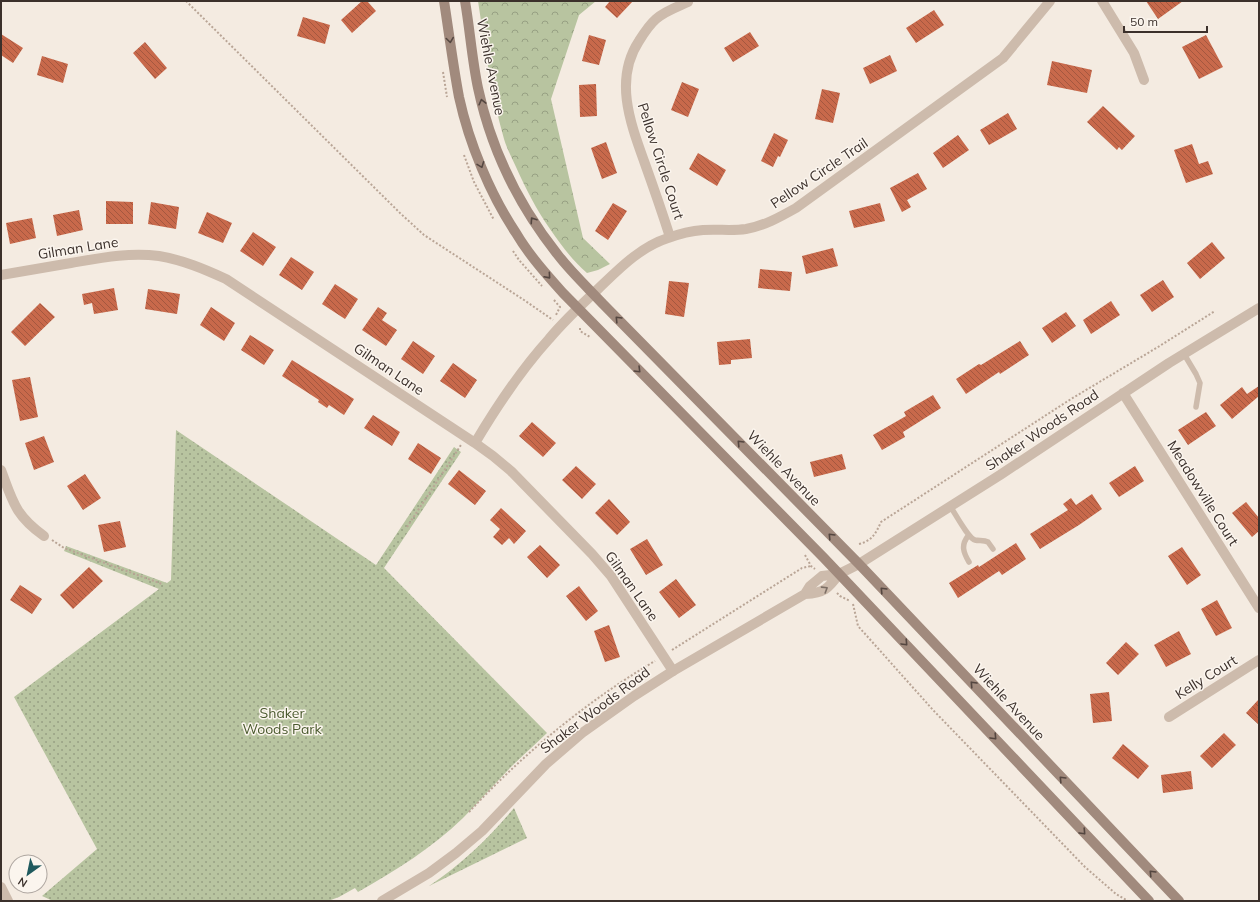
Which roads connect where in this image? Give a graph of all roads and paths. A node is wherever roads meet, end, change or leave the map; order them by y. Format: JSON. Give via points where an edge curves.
{"nodes":[{"id":1,"x":186,"y":1,"type":"edge"},
{"id":2,"x":444,"y":1,"type":"edge"},
{"id":3,"x":465,"y":1,"type":"edge"},
{"id":4,"x":1050,"y":1,"type":"edge"},
{"id":5,"x":1102,"y":1,"type":"edge"},
{"id":6,"x":688,"y":2,"type":"dead end"},
{"id":7,"x":1144,"y":80,"type":"dead end"},
{"id":8,"x":670,"y":237,"type":"junction"},
{"id":9,"x":1,"y":275,"type":"edge"},
{"id":10,"x":593,"y":293,"type":"junction"},
{"id":11,"x":560,"y":308,"type":"dead end"},
{"id":12,"x":578,"y":308,"type":"junction"},
{"id":13,"x":1259,"y":308,"type":"edge"},
{"id":14,"x":1215,"y":312,"type":"dead end"},
{"id":15,"x":1184,"y":354,"type":"junction"},
{"id":16,"x":1123,"y":393,"type":"junction"},
{"id":17,"x":1196,"y":407,"type":"dead end"},
{"id":18,"x":471,"y":440,"type":"junction"},
{"id":19,"x":1,"y":470,"type":"edge"},
{"id":20,"x":950,"y":506,"type":"junction"},
{"id":21,"x":407,"y":527,"type":"dead end"},
{"id":22,"x":44,"y":536,"type":"joint"},
{"id":23,"x":968,"y":536,"type":"junction"},
{"id":24,"x":859,"y":544,"type":"dead end"},
{"id":25,"x":993,"y":549,"type":"dead end"},
{"id":26,"x":968,"y":562,"type":"dead end"},
{"id":27,"x":859,"y":564,"type":"junction"},
{"id":28,"x":839,"y":574,"type":"junction"},
{"id":29,"x":822,"y":576,"type":"junction"},
{"id":30,"x":162,"y":584,"type":"dead end"},
{"id":31,"x":831,"y":586,"type":"junction"},
{"id":32,"x":805,"y":594,"type":"junction"},
{"id":33,"x":1259,"y":608,"type":"edge"},
{"id":34,"x":663,"y":656,"type":"junction"},
{"id":35,"x":1259,"y":660,"type":"edge"},
{"id":36,"x":672,"y":671,"type":"junction"},
{"id":37,"x":1168,"y":717,"type":"dead end"},
{"id":38,"x":469,"y":812,"type":"dead end"},
{"id":39,"x":1,"y":887,"type":"edge"},
{"id":40,"x":8,"y":901,"type":"edge"},
{"id":41,"x":382,"y":901,"type":"edge"},
{"id":42,"x":1128,"y":901,"type":"edge"},
{"id":43,"x":1149,"y":901,"type":"edge"},
{"id":44,"x":1179,"y":901,"type":"edge"}],
"edges":[{"from":1,"to":11,"type":"path","via":[[424,235],[552,320]]},
{"from":2,"to":12,"type":"main road","one_way":true,"via":[[459,98],[485,176],[516,234]]},
{"from":10,"to":3,"type":"main road","name":"Wiehle Avenue","one_way":true,"via":[[543,236],[505,170],[493,140],[478,88]]},
{"from":4,"to":8,"type":"street","name":"Pellow Circle Trail","via":[[1003,58],[796,208],[764,225],[746,229],[702,230]]},
{"from":5,"to":7,"type":"street","via":[[1134,53]]},
{"from":6,"to":8,"type":"street","name":"Pellow Circle Court","via":[[656,19],[646,30],[636,45],[626,76],[625,92],[633,129]]},
{"from":8,"to":10,"type":"street","name":"Pellow Circle Trail","via":[[642,250]]},
{"from":9,"to":18,"type":"street","name":"Gilman Lane","via":[[111,256],[136,255],[179,260],[204,268],[226,279]]},
{"from":10,"to":12,"type":"street","name":"Pellow Circle Trail"},
{"from":27,"to":10,"type":"main road","name":"Wiehle Avenue","one_way":true},
{"from":12,"to":18,"type":"street","name":"Pellow Circle Trail","via":[[526,365]]},
{"from":12,"to":28,"type":"main road","one_way":true},
{"from":13,"to":15,"type":"street","name":"Shaker Woods Road"},
{"from":14,"to":24,"type":"path","via":[[986,453],[881,522],[870,540]]},
{"from":15,"to":16,"type":"street","name":"Shaker Woods Road"},
{"from":15,"to":17,"type":"lane","via":[[1200,383]]},
{"from":16,"to":20,"type":"street","name":"Shaker Woods Road","via":[[1000,476]]},
{"from":16,"to":33,"type":"street","name":"Meadowville Court"},
{"from":18,"to":21,"type":"path"},
{"from":18,"to":34,"type":"street","name":"Gilman Lane","via":[[511,471],[592,554],[611,576]]},
{"from":19,"to":22,"type":"street","via":[[17,510]]},
{"from":20,"to":23,"type":"lane"},
{"from":20,"to":27,"type":"street","name":"Shaker Woods Road"},
{"from":22,"to":30,"type":"path","via":[[64,548]]},
{"from":23,"to":25,"type":"lane","via":[[988,542]]},
{"from":23,"to":26,"type":"lane","via":[[963,545]]},
{"from":27,"to":28,"type":"street","name":"Shaker Woods Road"},
{"from":44,"to":27,"type":"main road","name":"Wiehle Avenue","one_way":true},
{"from":28,"to":29,"type":"street","name":"Shaker Woods Road"},
{"from":28,"to":31,"type":"street","name":"Shaker Woods Road"},
{"from":28,"to":43,"type":"main road","one_way":true},
{"from":29,"to":32,"type":"street","name":"Shaker Woods Road"},
{"from":29,"to":34,"type":"path","via":[[811,566],[802,568]]},
{"from":32,"to":31,"type":"street","name":"Shaker Woods Road","one_way":true,"via":[[819,593]]},
{"from":31,"to":42,"type":"path","via":[[840,596],[852,603],[858,626],[934,710],[1085,867]]},
{"from":32,"to":36,"type":"street","name":"Shaker Woods Road"},
{"from":34,"to":36,"type":"street","name":"Gilman Lane"},
{"from":34,"to":38,"type":"path","via":[[606,693],[546,738]]},
{"from":35,"to":37,"type":"street","name":"Kelly Court"},
{"from":36,"to":41,"type":"street","name":"Shaker Woods Road","via":[[634,696],[546,764],[482,831],[456,853],[429,873]]},
{"from":39,"to":40,"type":"street"}]}
